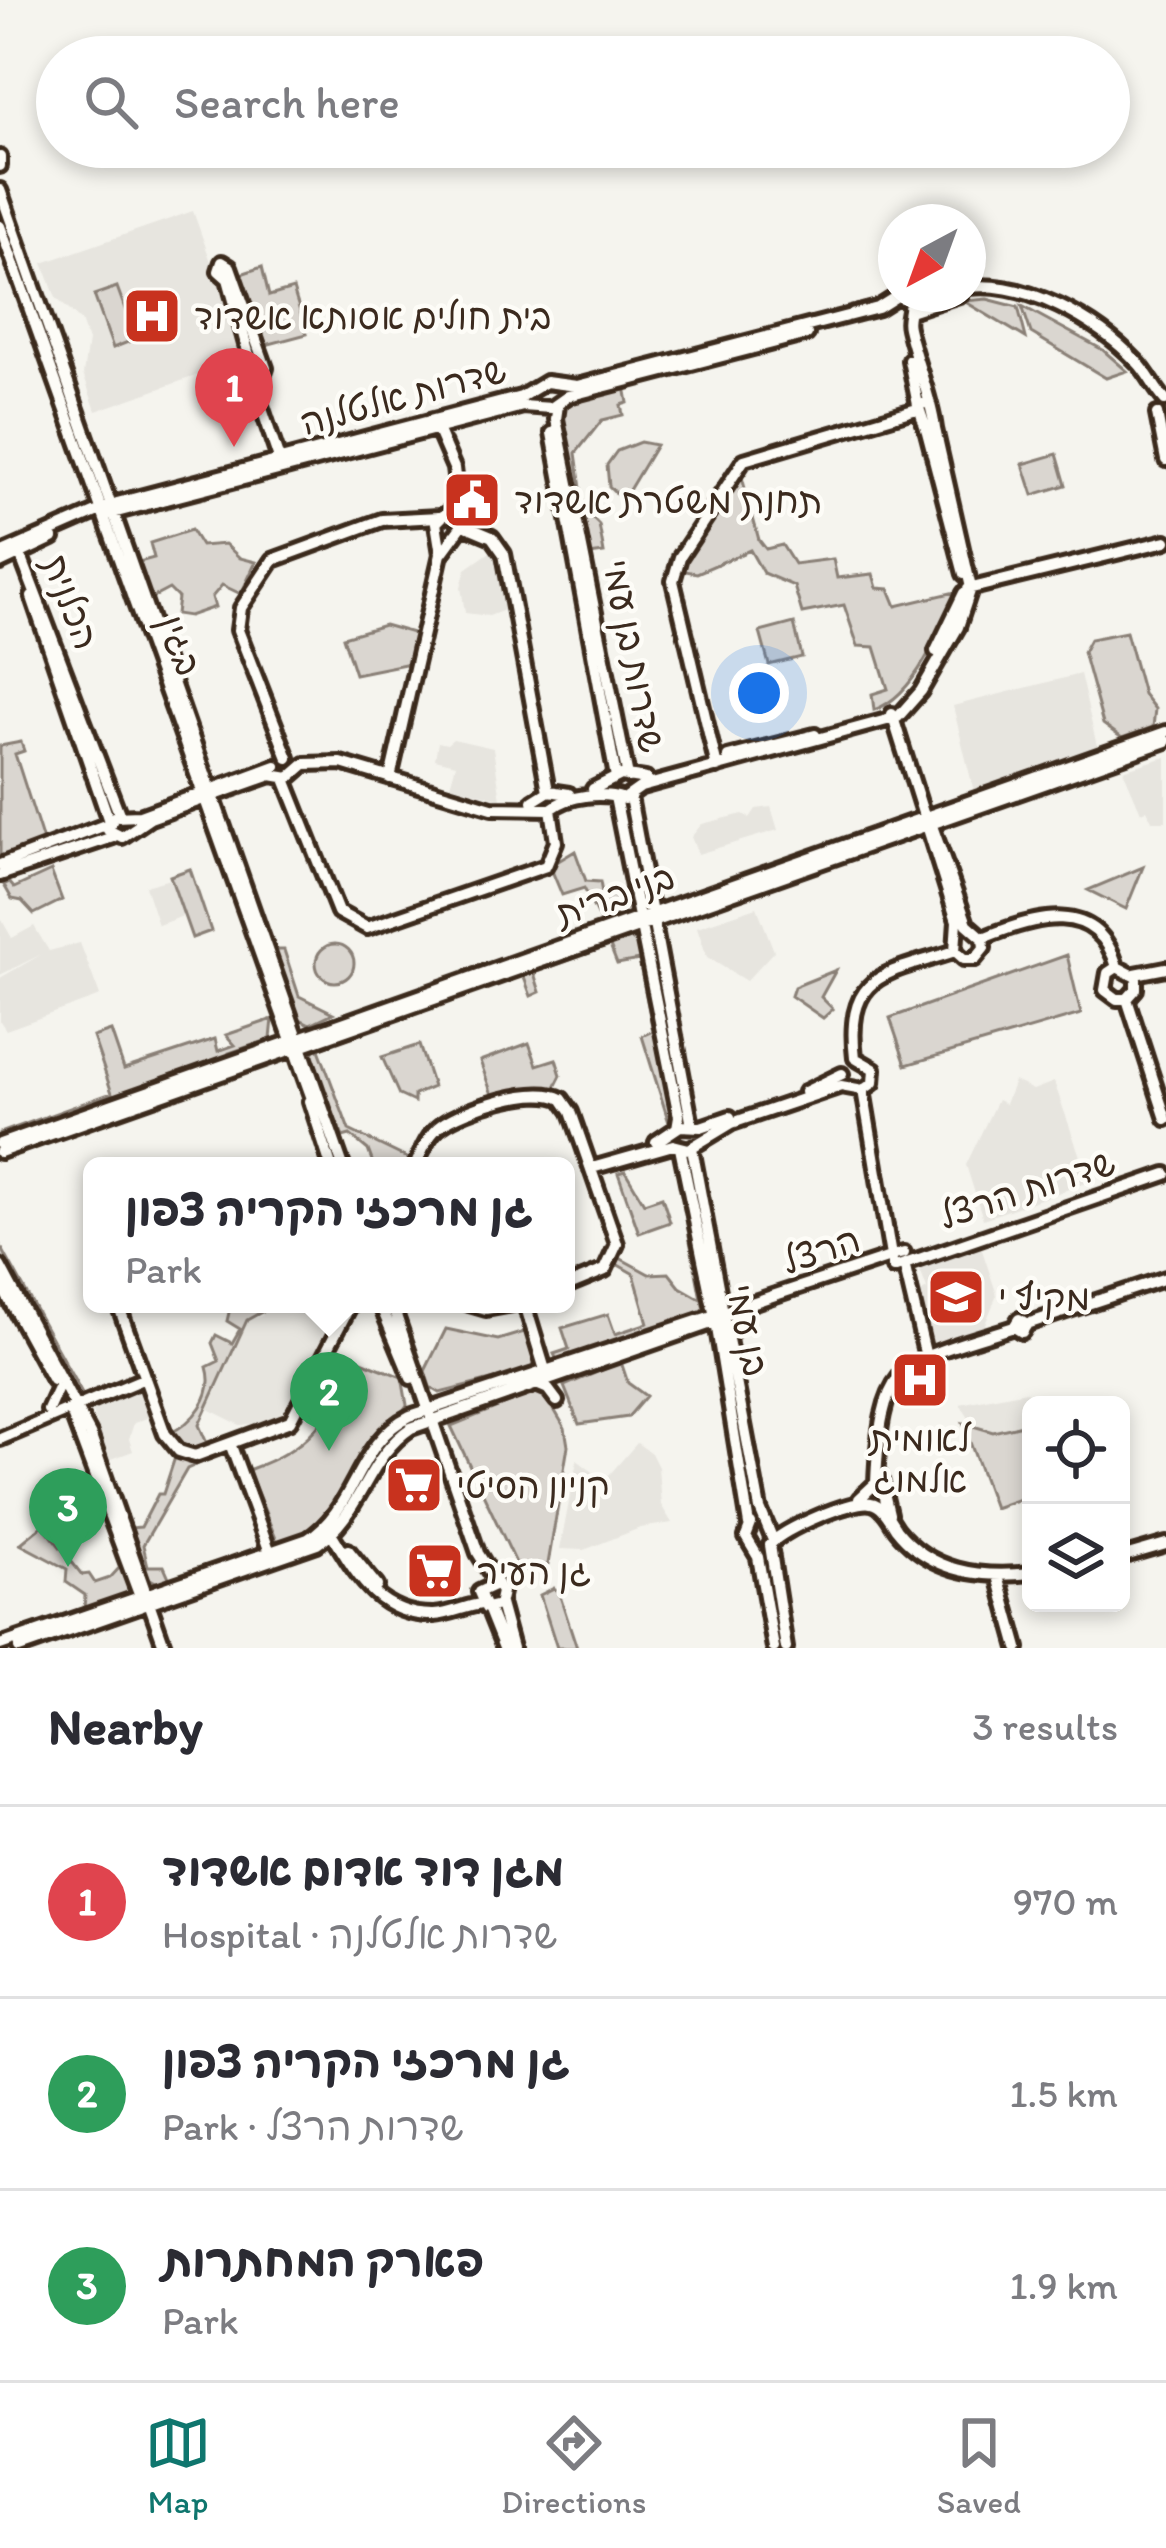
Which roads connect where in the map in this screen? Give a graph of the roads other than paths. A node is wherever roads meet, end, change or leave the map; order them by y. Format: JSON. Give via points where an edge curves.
{"nodes":[{"id":1,"x":0,"y":190,"type":"edge"},
{"id":2,"x":0,"y":226,"type":"edge"},
{"id":3,"x":986,"y":293,"type":"edge"},
{"id":4,"x":892,"y":312,"type":"edge"},
{"id":5,"x":893,"y":312,"type":"edge"},
{"id":6,"x":900,"y":312,"type":"edge"},
{"id":7,"x":255,"y":360,"type":"junction"},
{"id":8,"x":247,"y":380,"type":"junction"},
{"id":9,"x":261,"y":381,"type":"junction"},
{"id":10,"x":558,"y":385,"type":"junction"},
{"id":11,"x":538,"y":388,"type":"junction"},
{"id":12,"x":560,"y":402,"type":"junction"},
{"id":13,"x":543,"y":406,"type":"junction"},
{"id":14,"x":1162,"y":409,"type":"edge"},
{"id":15,"x":923,"y":411,"type":"junction"},
{"id":16,"x":455,"y":419,"type":"junction"},
{"id":17,"x":423,"y":428,"type":"junction"},
{"id":18,"x":440,"y":428,"type":"junction"},
{"id":19,"x":1166,"y":428,"type":"edge"},
{"id":20,"x":444,"y":442,"type":"junction"},
{"id":21,"x":271,"y":444,"type":"junction"},
{"id":22,"x":302,"y":454,"type":"junction"},
{"id":23,"x":1166,"y":460,"type":"edge"},
{"id":24,"x":277,"y":463,"type":"junction"},
{"id":25,"x":253,"y":466,"type":"junction"},
{"id":26,"x":90,"y":482,"type":"junction"},
{"id":27,"x":106,"y":486,"type":"junction"},
{"id":28,"x":134,"y":502,"type":"junction"},
{"id":29,"x":107,"y":511,"type":"junction"},
{"id":30,"x":76,"y":520,"type":"junction"},
{"id":31,"x":449,"y":526,"type":"junction"},
{"id":32,"x":122,"y":532,"type":"junction"},
{"id":33,"x":1166,"y":545,"type":"edge"},
{"id":34,"x":22,"y":550,"type":"junction"},
{"id":35,"x":0,"y":560,"type":"edge"},
{"id":36,"x":26,"y":570,"type":"junction"},
{"id":37,"x":970,"y":586,"type":"junction"},
{"id":38,"x":987,"y":590,"type":"junction"},
{"id":39,"x":967,"y":609,"type":"junction"},
{"id":40,"x":897,"y":715,"type":"junction"},
{"id":41,"x":880,"y":724,"type":"junction"},
{"id":42,"x":904,"y":731,"type":"junction"},
{"id":43,"x":1166,"y":732,"type":"edge"},
{"id":44,"x":1166,"y":741,"type":"edge"},
{"id":45,"x":716,"y":762,"type":"junction"},
{"id":46,"x":286,"y":768,"type":"junction"},
{"id":47,"x":388,"y":773,"type":"junction"},
{"id":48,"x":622,"y":787,"type":"junction"},
{"id":49,"x":208,"y":795,"type":"junction"},
{"id":50,"x":550,"y":800,"type":"junction"},
{"id":51,"x":922,"y":802,"type":"junction"},
{"id":52,"x":951,"y":813,"type":"junction"},
{"id":53,"x":115,"y":823,"type":"junction"},
{"id":54,"x":929,"y":827,"type":"junction"},
{"id":55,"x":907,"y":828,"type":"junction"},
{"id":56,"x":0,"y":865,"type":"edge"},
{"id":57,"x":0,"y":875,"type":"edge"},
{"id":58,"x":642,"y":897,"type":"junction"},
{"id":59,"x":668,"y":913,"type":"junction"},
{"id":60,"x":646,"y":920,"type":"junction"},
{"id":61,"x":626,"y":927,"type":"junction"},
{"id":62,"x":978,"y":934,"type":"junction"},
{"id":63,"x":957,"y":937,"type":"junction"},
{"id":64,"x":651,"y":947,"type":"junction"},
{"id":65,"x":955,"y":951,"type":"junction"},
{"id":66,"x":1118,"y":967,"type":"junction"},
{"id":67,"x":1166,"y":972,"type":"edge"},
{"id":68,"x":1136,"y":979,"type":"junction"},
{"id":69,"x":1127,"y":999,"type":"junction"},
{"id":70,"x":275,"y":1001,"type":"junction"},
{"id":71,"x":291,"y":1018,"type":"junction"},
{"id":72,"x":322,"y":1033,"type":"junction"},
{"id":73,"x":295,"y":1042,"type":"junction"},
{"id":74,"x":268,"y":1052,"type":"junction"},
{"id":75,"x":855,"y":1058,"type":"junction"},
{"id":76,"x":305,"y":1070,"type":"junction"},
{"id":77,"x":845,"y":1080,"type":"junction"},
{"id":78,"x":863,"y":1090,"type":"junction"},
{"id":79,"x":1166,"y":1118,"type":"edge"},
{"id":80,"x":686,"y":1137,"type":"junction"},
{"id":81,"x":0,"y":1148,"type":"edge"},
{"id":82,"x":586,"y":1152,"type":"junction"},
{"id":83,"x":336,"y":1157,"type":"edge"},
{"id":84,"x":337,"y":1157,"type":"edge"},
{"id":85,"x":421,"y":1157,"type":"edge"},
{"id":86,"x":606,"y":1163,"type":"junction"},
{"id":87,"x":592,"y":1168,"type":"junction"},
{"id":88,"x":1166,"y":1170,"type":"edge"},
{"id":89,"x":598,"y":1186,"type":"junction"},
{"id":90,"x":898,"y":1261,"type":"junction"},
{"id":91,"x":0,"y":1266,"type":"edge"},
{"id":92,"x":1157,"y":1281,"type":"edge"},
{"id":93,"x":0,"y":1283,"type":"edge"},
{"id":94,"x":575,"y":1283,"type":"edge"},
{"id":95,"x":714,"y":1292,"type":"junction"},
{"id":96,"x":742,"y":1311,"type":"junction"},
{"id":97,"x":121,"y":1313,"type":"edge"},
{"id":98,"x":347,"y":1313,"type":"edge"},
{"id":99,"x":391,"y":1313,"type":"edge"},
{"id":100,"x":392,"y":1313,"type":"edge"},
{"id":101,"x":530,"y":1313,"type":"edge"},
{"id":102,"x":719,"y":1317,"type":"junction"},
{"id":103,"x":696,"y":1324,"type":"junction"},
{"id":104,"x":723,"y":1340,"type":"junction"},
{"id":105,"x":927,"y":1354,"type":"junction"},
{"id":106,"x":546,"y":1366,"type":"junction"},
{"id":107,"x":566,"y":1367,"type":"junction"},
{"id":108,"x":532,"y":1378,"type":"junction"},
{"id":109,"x":138,"y":1380,"type":"junction"},
{"id":110,"x":416,"y":1382,"type":"junction"},
{"id":111,"x":61,"y":1387,"type":"junction"},
{"id":112,"x":461,"y":1398,"type":"junction"},
{"id":113,"x":71,"y":1404,"type":"junction"},
{"id":114,"x":452,"y":1412,"type":"junction"},
{"id":115,"x":428,"y":1416,"type":"junction"},
{"id":116,"x":80,"y":1422,"type":"junction"},
{"id":117,"x":411,"y":1428,"type":"junction"},
{"id":118,"x":0,"y":1436,"type":"edge"},
{"id":119,"x":433,"y":1439,"type":"junction"},
{"id":120,"x":248,"y":1440,"type":"junction"},
{"id":121,"x":231,"y":1446,"type":"junction"},
{"id":122,"x":215,"y":1451,"type":"junction"},
{"id":123,"x":444,"y":1454,"type":"junction"},
{"id":124,"x":236,"y":1461,"type":"junction"},
{"id":125,"x":877,"y":1497,"type":"junction"},
{"id":126,"x":768,"y":1524,"type":"junction"},
{"id":127,"x":749,"y":1526,"type":"junction"},
{"id":128,"x":331,"y":1530,"type":"junction"},
{"id":129,"x":262,"y":1538,"type":"junction"},
{"id":130,"x":772,"y":1542,"type":"junction"},
{"id":131,"x":1166,"y":1544,"type":"edge"},
{"id":132,"x":752,"y":1547,"type":"junction"},
{"id":133,"x":287,"y":1548,"type":"junction"},
{"id":134,"x":1130,"y":1554,"type":"edge"},
{"id":135,"x":269,"y":1557,"type":"junction"},
{"id":136,"x":249,"y":1561,"type":"junction"},
{"id":137,"x":1022,"y":1574,"type":"edge"},
{"id":138,"x":1013,"y":1575,"type":"junction"},
{"id":139,"x":998,"y":1576,"type":"junction"},
{"id":140,"x":138,"y":1578,"type":"junction"},
{"id":141,"x":167,"y":1594,"type":"junction"},
{"id":142,"x":1003,"y":1594,"type":"junction"},
{"id":143,"x":487,"y":1597,"type":"junction"},
{"id":144,"x":145,"y":1601,"type":"junction"},
{"id":145,"x":122,"y":1604,"type":"junction"},
{"id":146,"x":155,"y":1621,"type":"junction"},
{"id":147,"x":0,"y":1645,"type":"edge"},
{"id":148,"x":19,"y":1648,"type":"edge"},
{"id":149,"x":161,"y":1648,"type":"edge"},
{"id":150,"x":508,"y":1648,"type":"edge"},
{"id":151,"x":774,"y":1648,"type":"edge"},
{"id":152,"x":786,"y":1648,"type":"edge"},
{"id":153,"x":1018,"y":1648,"type":"edge"}],
"edges":[{"from":1,"to":27,"type":"main road"},
{"from":2,"to":26,"type":"main road"},
{"from":3,"to":14,"type":"main road","name":"שדרות אלטלנה","via":[[1013,295],[1120,355]]},
{"from":4,"to":10,"type":"main road","name":"שדרות אלטלנה"},
{"from":5,"to":12,"type":"main road","name":"שדרות אלטלנה"},
{"from":6,"to":15,"type":"main road"},
{"from":7,"to":7,"type":"main road","via":[[230,267],[221,262],[218,269]]},
{"from":7,"to":8,"type":"main road","via":[[242,369]]},
{"from":7,"to":9,"type":"main road","via":[[266,371]]},
{"from":8,"to":9,"type":"main road"},
{"from":8,"to":21,"type":"main road"},
{"from":9,"to":21,"type":"main road"},
{"from":10,"to":11,"type":"main road","name":"שדרות אלטלנה"},
{"from":10,"to":12,"type":"main road","name":"שדרות בן עמי"},
{"from":11,"to":13,"type":"main road"},
{"from":11,"to":16,"type":"main road","name":"שדרות אלטלנה"},
{"from":12,"to":13,"type":"main road","name":"שדרות אלטלנה"},
{"from":12,"to":48,"type":"main road","name":"שדרות בן עמי","via":[[556,419]]},
{"from":13,"to":16,"type":"main road","name":"שדרות אלטלנה"},
{"from":13,"to":48,"type":"main road"},
{"from":14,"to":19,"type":"main road"},
{"from":14,"to":23,"type":"main road"},
{"from":15,"to":37,"type":"main road"},
{"from":15,"to":45,"type":"main road","via":[[744,460],[680,557],[673,589]]},
{"from":16,"to":17,"type":"main road","name":"שדרות אלטלנה"},
{"from":16,"to":18,"type":"main road","name":"שדרות אלטלנה"},
{"from":16,"to":20,"type":"main road"},
{"from":17,"to":18,"type":"main road"},
{"from":17,"to":20,"type":"main road"},
{"from":17,"to":22,"type":"main road","name":"שדרות אלטלנה"},
{"from":17,"to":24,"type":"main road","name":"שדרות אלטלנה"},
{"from":18,"to":20,"type":"main road"},
{"from":20,"to":31,"type":"main road"},
{"from":21,"to":22,"type":"main road"},
{"from":21,"to":24,"type":"main road"},
{"from":21,"to":25,"type":"main road"},
{"from":22,"to":24,"type":"main road","name":"שדרות אלטלנה"},
{"from":24,"to":25,"type":"main road","name":"שדרות אלטלנה"},
{"from":24,"to":28,"type":"main road","name":"שדרות אלטלנה"},
{"from":25,"to":28,"type":"main road","name":"שדרות אלטלנה"},
{"from":26,"to":29,"type":"main road"},
{"from":26,"to":30,"type":"main road","via":[[88,506]]},
{"from":27,"to":28,"type":"main road"},
{"from":27,"to":29,"type":"main road"},
{"from":28,"to":29,"type":"main road","name":"שדרות אלטלנה"},
{"from":28,"to":32,"type":"main road"},
{"from":29,"to":30,"type":"main road","name":"שדרות אלטלנה"},
{"from":29,"to":32,"type":"main road"},
{"from":29,"to":34,"type":"main road","name":"שדרות אלטלנה"},
{"from":29,"to":49,"type":"main road","name":"בגין"},
{"from":30,"to":34,"type":"main road","name":"שדרות אלטלנה"},
{"from":31,"to":46,"type":"main road","via":[[382,520],[273,560],[259,574],[236,621]]},
{"from":31,"to":47,"type":"main road"},
{"from":31,"to":50,"type":"main road","via":[[495,539],[504,554]]},
{"from":32,"to":49,"type":"main road"},
{"from":33,"to":38,"type":"main road"},
{"from":34,"to":35,"type":"main road","name":"שדרות אלטלנה"},
{"from":34,"to":36,"type":"main road"},
{"from":35,"to":36,"type":"main road"},
{"from":36,"to":53,"type":"main road","name":"הכלנית"},
{"from":36,"to":53,"type":"main road","name":"הכלנית"},
{"from":37,"to":38,"type":"main road"},
{"from":37,"to":39,"type":"main road"},
{"from":37,"to":40,"type":"main road"},
{"from":38,"to":39,"type":"main road"},
{"from":39,"to":40,"type":"main road"},
{"from":40,"to":41,"type":"main road"},
{"from":40,"to":42,"type":"main road"},
{"from":40,"to":45,"type":"main road"},
{"from":41,"to":42,"type":"main road"},
{"from":41,"to":45,"type":"main road"},
{"from":42,"to":51,"type":"main road"},
{"from":43,"to":52,"type":"main road"},
{"from":44,"to":52,"type":"main road"},
{"from":45,"to":48,"type":"main road"},
{"from":46,"to":47,"type":"main road","via":[[327,762]]},
{"from":46,"to":49,"type":"main road"},
{"from":46,"to":50,"type":"main road","via":[[334,907],[367,928],[546,866],[556,842]]},
{"from":47,"to":50,"type":"main road","via":[[493,802]]},
{"from":48,"to":50,"type":"main road"},
{"from":48,"to":58,"type":"main road"},
{"from":49,"to":53,"type":"main road"},
{"from":49,"to":53,"type":"main road","via":[[128,831]]},
{"from":49,"to":70,"type":"main road","name":"בגין"},
{"from":49,"to":71,"type":"main road"},
{"from":51,"to":52,"type":"main road"},
{"from":51,"to":54,"type":"main road"},
{"from":51,"to":55,"type":"main road"},
{"from":52,"to":54,"type":"main road","name":"בני ברית"},
{"from":52,"to":54,"type":"main road","via":[[940,828]]},
{"from":53,"to":56,"type":"main road"},
{"from":53,"to":57,"type":"main road"},
{"from":54,"to":55,"type":"main road","name":"בני ברית"},
{"from":54,"to":55,"type":"main road"},
{"from":54,"to":62,"type":"main road"},
{"from":54,"to":63,"type":"main road"},
{"from":55,"to":59,"type":"main road","name":"בני ברית"},
{"from":58,"to":59,"type":"main road"},
{"from":58,"to":60,"type":"main road"},
{"from":58,"to":61,"type":"main road"},
{"from":59,"to":60,"type":"main road","name":"בני ברית"},
{"from":59,"to":64,"type":"main road"},
{"from":60,"to":61,"type":"main road","name":"בני ברית"},
{"from":60,"to":64,"type":"main road"},
{"from":61,"to":64,"type":"main road"},
{"from":61,"to":72,"type":"main road","name":"בני ברית"},
{"from":62,"to":63,"type":"main road"},
{"from":62,"to":65,"type":"main road","via":[[982,953],[975,959]]},
{"from":62,"to":66,"type":"main road","via":[[1064,916],[1098,931]]},
{"from":63,"to":65,"type":"main road"},
{"from":64,"to":80,"type":"main road"},
{"from":65,"to":75,"type":"main road","via":[[865,989],[852,1015]]},
{"from":66,"to":68,"type":"main road"},
{"from":66,"to":69,"type":"main road","via":[[1105,978],[1106,990]]},
{"from":67,"to":68,"type":"main road"},
{"from":68,"to":69,"type":"main road"},
{"from":69,"to":79,"type":"main road"},
{"from":70,"to":73,"type":"main road","name":"בגין"},
{"from":70,"to":74,"type":"main road","via":[[280,1033]]},
{"from":71,"to":72,"type":"main road"},
{"from":71,"to":73,"type":"main road"},
{"from":72,"to":73,"type":"main road","name":"בני ברית"},
{"from":72,"to":76,"type":"main road"},
{"from":73,"to":74,"type":"main road","name":"בני ברית"},
{"from":73,"to":76,"type":"main road","name":"בגין"},
{"from":74,"to":76,"type":"main road","via":[[290,1056]]},
{"from":74,"to":81,"type":"main road"},
{"from":75,"to":77,"type":"main road"},
{"from":75,"to":78,"type":"main road","via":[[874,1069]]},
{"from":76,"to":83,"type":"main road"},
{"from":76,"to":84,"type":"main road","name":"בגין"},
{"from":77,"to":78,"type":"main road"},
{"from":77,"to":80,"type":"main road"},
{"from":78,"to":90,"type":"main road"},
{"from":80,"to":86,"type":"main road"},
{"from":80,"to":95,"type":"main road","name":"בן עמי"},
{"from":82,"to":85,"type":"main road","via":[[567,1104],[530,1092],[442,1124]]},
{"from":82,"to":86,"type":"main road"},
{"from":82,"to":87,"type":"main road"},
{"from":86,"to":87,"type":"main road"},
{"from":86,"to":89,"type":"main road"},
{"from":87,"to":89,"type":"main road"},
{"from":88,"to":90,"type":"main road","name":"שדרות הרצל"},
{"from":89,"to":94,"type":"main road","via":[[615,1253],[600,1274]]},
{"from":90,"to":96,"type":"main road","name":"הרצל"},
{"from":90,"to":105,"type":"main road"},
{"from":91,"to":111,"type":"main road"},
{"from":92,"to":105,"type":"main road"},
{"from":93,"to":111,"type":"main road"},
{"from":95,"to":96,"type":"main road"},
{"from":95,"to":102,"type":"main road","name":"בן עמי"},
{"from":95,"to":103,"type":"main road"},
{"from":96,"to":102,"type":"main road","name":"הרצל"},
{"from":96,"to":104,"type":"main road"},
{"from":97,"to":109,"type":"main road","via":[[140,1363]]},
{"from":98,"to":120,"type":"main road","via":[[295,1417]]},
{"from":99,"to":110,"type":"main road"},
{"from":100,"to":110,"type":"main road"},
{"from":101,"to":106,"type":"main road"},
{"from":102,"to":103,"type":"main road","name":"הרצל"},
{"from":102,"to":104,"type":"main road"},
{"from":103,"to":104,"type":"main road"},
{"from":103,"to":107,"type":"main road","name":"הרצל"},
{"from":104,"to":126,"type":"main road"},
{"from":104,"to":127,"type":"main road","name":"בן עמי"},
{"from":105,"to":125,"type":"main road","via":[[890,1395],[877,1431]]},
{"from":106,"to":107,"type":"main road","name":"הרצל"},
{"from":106,"to":107,"type":"main road"},
{"from":106,"to":108,"type":"main road"},
{"from":106,"to":108,"type":"main road"},
{"from":107,"to":108,"type":"main road","via":[[559,1400]]},
{"from":108,"to":112,"type":"main road"},
{"from":108,"to":114,"type":"main road"},
{"from":109,"to":113,"type":"main road"},
{"from":109,"to":122,"type":"main road","via":[[174,1447],[195,1456]]},
{"from":110,"to":112,"type":"main road","via":[[436,1398]]},
{"from":110,"to":115,"type":"main road"},
{"from":111,"to":113,"type":"main road"},
{"from":111,"to":113,"type":"main road"},
{"from":112,"to":115,"type":"main road"},
{"from":113,"to":116,"type":"main road"},
{"from":113,"to":116,"type":"main road"},
{"from":113,"to":116,"type":"main road"},
{"from":113,"to":118,"type":"main road"},
{"from":114,"to":115,"type":"main road"},
{"from":114,"to":123,"type":"main road","via":[[443,1426]]},
{"from":115,"to":117,"type":"main road"},
{"from":115,"to":119,"type":"main road"},
{"from":115,"to":123,"type":"main road"},
{"from":115,"to":128,"type":"main road","via":[[398,1422],[376,1442]]},
{"from":116,"to":140,"type":"main road"},
{"from":117,"to":119,"type":"main road"},
{"from":117,"to":128,"type":"main road","via":[[380,1453]]},
{"from":119,"to":143,"type":"main road"},
{"from":120,"to":121,"type":"main road"},
{"from":120,"to":124,"type":"main road"},
{"from":121,"to":122,"type":"main road"},
{"from":121,"to":124,"type":"main road"},
{"from":122,"to":124,"type":"main road"},
{"from":123,"to":143,"type":"main road"},
{"from":124,"to":129,"type":"main road"},
{"from":125,"to":126,"type":"main road"},
{"from":125,"to":130,"type":"main road","via":[[786,1528]]},
{"from":125,"to":139,"type":"main road","via":[[933,1562]]},
{"from":126,"to":127,"type":"main road"},
{"from":126,"to":130,"type":"main road"},
{"from":127,"to":132,"type":"main road"},
{"from":128,"to":133,"type":"main road"},
{"from":128,"to":135,"type":"main road"},
{"from":128,"to":143,"type":"main road","via":[[367,1579],[413,1604],[439,1609]]},
{"from":129,"to":133,"type":"main road"},
{"from":129,"to":135,"type":"main road"},
{"from":129,"to":136,"type":"main road"},
{"from":130,"to":132,"type":"main road"},
{"from":130,"to":152,"type":"main road"},
{"from":131,"to":134,"type":"main road"},
{"from":132,"to":151,"type":"main road"},
{"from":133,"to":135,"type":"main road"},
{"from":135,"to":136,"type":"main road"},
{"from":135,"to":141,"type":"main road"},
{"from":136,"to":141,"type":"main road"},
{"from":137,"to":138,"type":"main road"},
{"from":138,"to":139,"type":"main road"},
{"from":138,"to":142,"type":"main road"},
{"from":139,"to":142,"type":"main road"},
{"from":140,"to":141,"type":"main road"},
{"from":140,"to":144,"type":"main road"},
{"from":140,"to":145,"type":"main road"},
{"from":141,"to":144,"type":"main road"},
{"from":141,"to":146,"type":"main road"},
{"from":142,"to":153,"type":"main road"},
{"from":143,"to":150,"type":"main road"},
{"from":144,"to":145,"type":"main road"},
{"from":144,"to":146,"type":"main road"},
{"from":144,"to":148,"type":"main road"},
{"from":144,"to":149,"type":"main road"},
{"from":145,"to":147,"type":"main road"},
{"from":146,"to":149,"type":"main road"}]}
